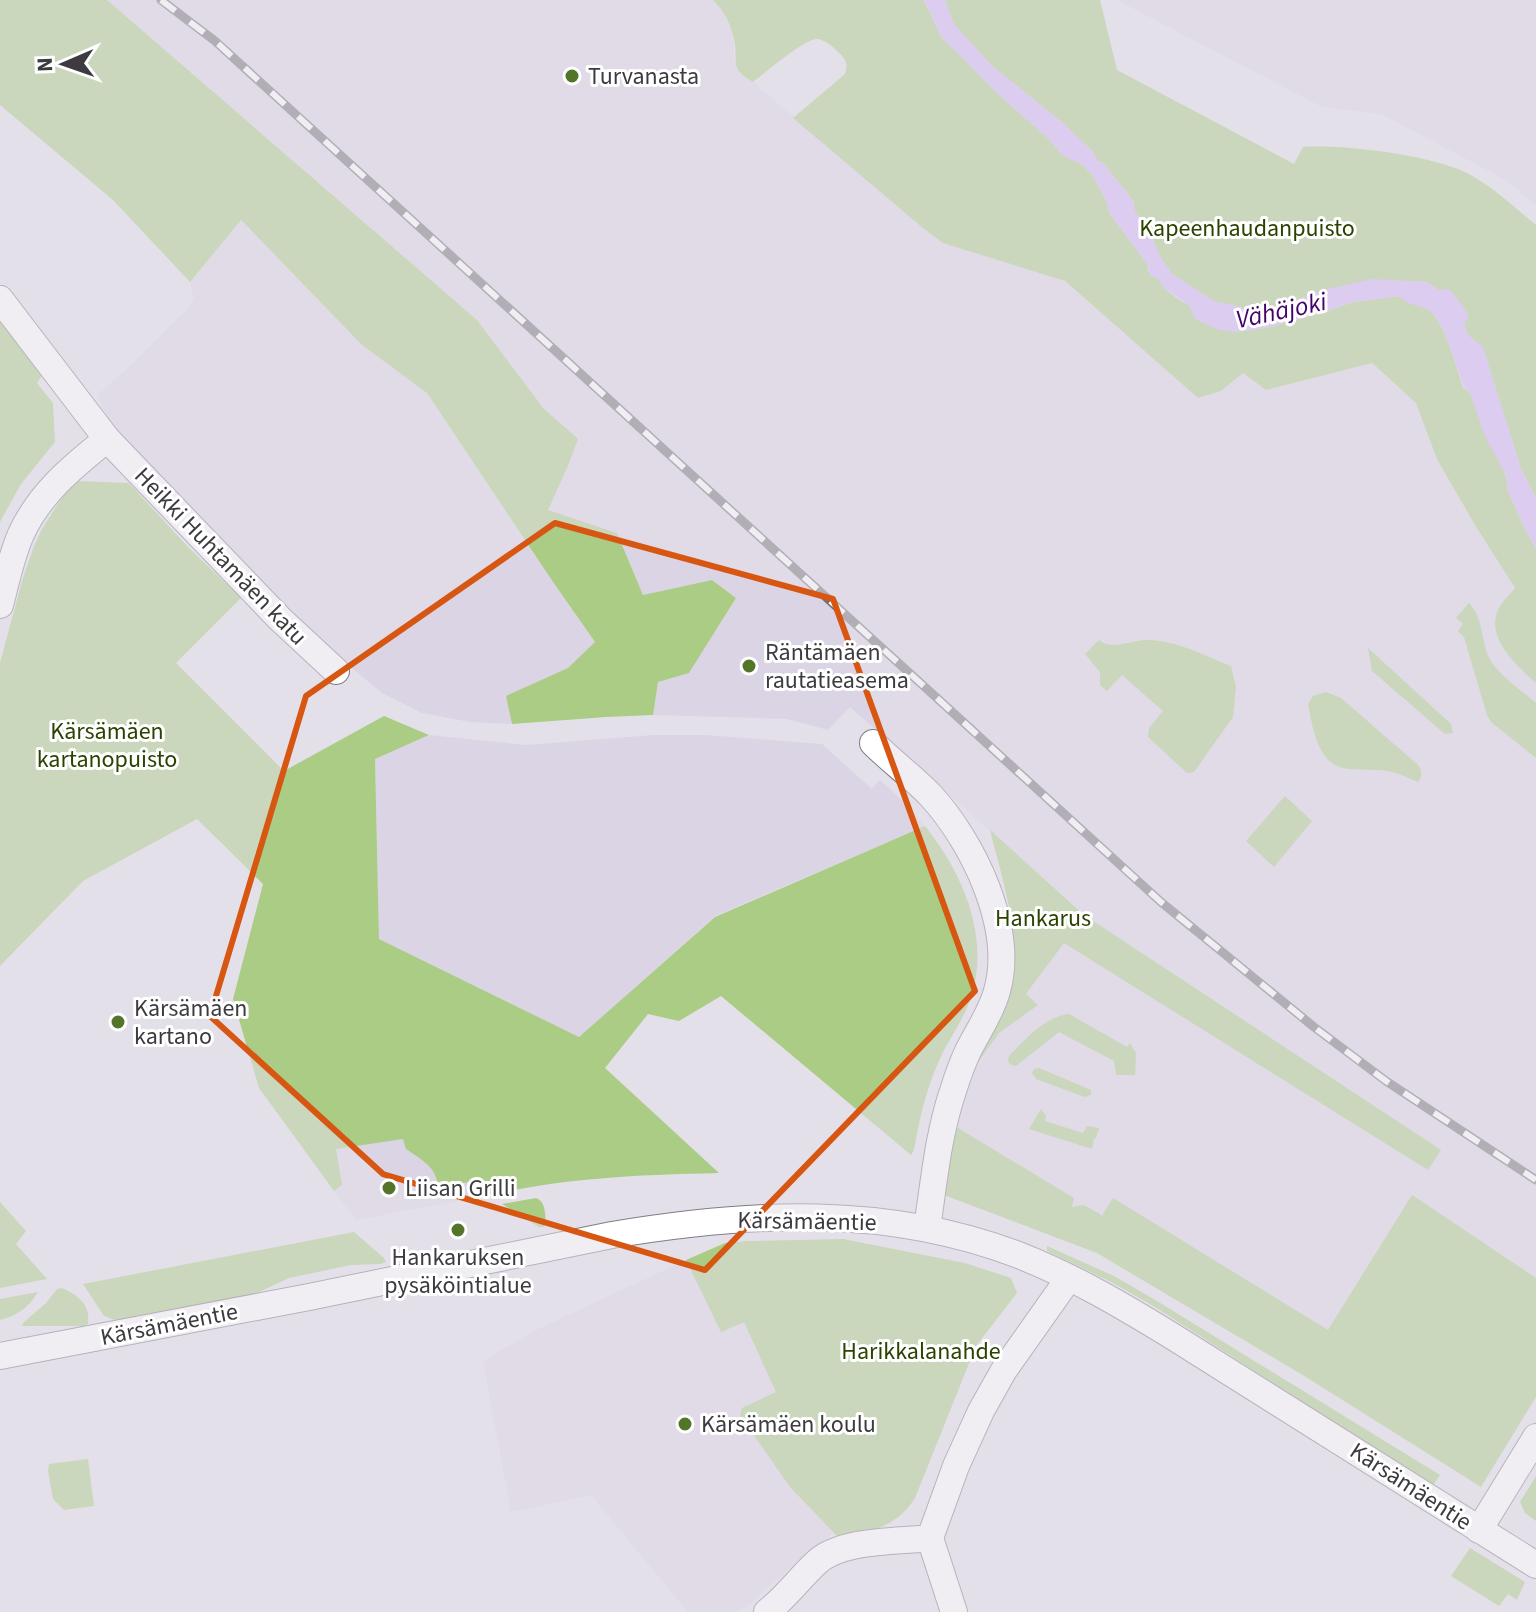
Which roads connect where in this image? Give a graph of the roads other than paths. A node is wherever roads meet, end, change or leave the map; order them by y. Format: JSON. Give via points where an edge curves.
{"nodes":[{"id":1,"x":0,"y":299,"type":"edge"},
{"id":2,"x":107,"y":439,"type":"junction"},
{"id":3,"x":0,"y":605,"type":"edge"},
{"id":4,"x":336,"y":671,"type":"dead end"},
{"id":5,"x":873,"y":743,"type":"dead end"},
{"id":6,"x":927,"y":1228,"type":"junction"},
{"id":7,"x":1069,"y":1278,"type":"junction"},
{"id":8,"x":0,"y":1356,"type":"edge"},
{"id":9,"x":1536,"y":1437,"type":"edge"},
{"id":10,"x":1479,"y":1530,"type":"junction"},
{"id":11,"x":930,"y":1538,"type":"junction"},
{"id":12,"x":1536,"y":1565,"type":"edge"},
{"id":13,"x":767,"y":1612,"type":"edge"},
{"id":14,"x":954,"y":1612,"type":"edge"}],
"edges":[{"from":1,"to":2,"type":"street","name":"Heikki Huhtamäen katu"},
{"from":2,"to":3,"type":"street","via":[[62,477],[33,513],[20,535]]},
{"from":2,"to":4,"type":"street","name":"Heikki Huhtamäen katu"},
{"from":5,"to":6,"type":"street","via":[[931,796],[969,847],[987,887],[1001,940],[998,989],[942,1125]]},
{"from":6,"to":7,"type":"street","name":"Kärsämäentie","via":[[994,1246]]},
{"from":6,"to":8,"type":"street","name":"Kärsämäentie","via":[[807,1216],[652,1228]]},
{"from":7,"to":10,"type":"street","name":"Kärsämäentie","via":[[1172,1336]]},
{"from":7,"to":11,"type":"street","via":[[981,1411]]},
{"from":9,"to":10,"type":"street"},
{"from":10,"to":12,"type":"street","name":"Kärsämäentie"},
{"from":11,"to":13,"type":"street","via":[[847,1546],[829,1553]]},
{"from":11,"to":14,"type":"street"}]}
